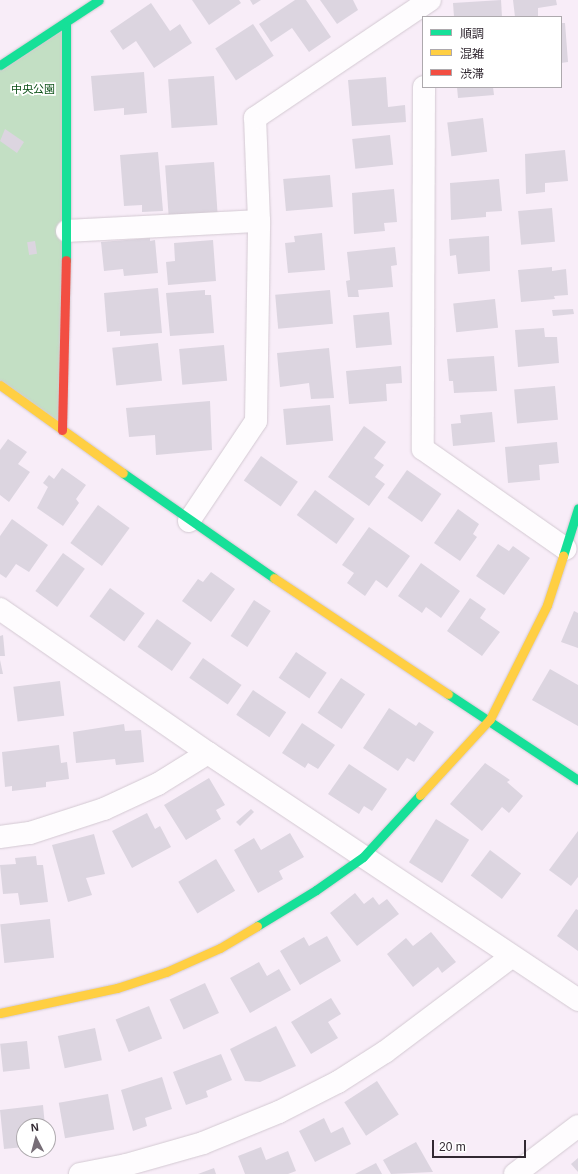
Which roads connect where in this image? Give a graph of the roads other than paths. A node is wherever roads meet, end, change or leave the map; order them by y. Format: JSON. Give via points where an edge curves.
{"nodes":[{"id":1,"x":99,"y":0,"type":"edge"},
{"id":2,"x":426,"y":7,"type":"edge"},
{"id":3,"x":66,"y":22,"type":"junction"},
{"id":4,"x":0,"y":65,"type":"edge"},
{"id":5,"x":424,"y":88,"type":"edge"},
{"id":6,"x":259,"y":220,"type":"junction"},
{"id":7,"x":67,"y":231,"type":"junction"},
{"id":8,"x":0,"y":385,"type":"edge"},
{"id":9,"x":62,"y":430,"type":"junction"},
{"id":10,"x":578,"y":508,"type":"edge"},
{"id":11,"x":189,"y":521,"type":"junction"},
{"id":12,"x":566,"y":548,"type":"junction"},
{"id":13,"x":0,"y":609,"type":"edge"},
{"id":14,"x":490,"y":720,"type":"junction"},
{"id":15,"x":208,"y":753,"type":"junction"},
{"id":16,"x":578,"y":780,"type":"edge"},
{"id":17,"x":0,"y":837,"type":"edge"},
{"id":18,"x":363,"y":856,"type":"junction"},
{"id":19,"x":511,"y":957,"type":"junction"},
{"id":20,"x":578,"y":1000,"type":"edge"},
{"id":21,"x":0,"y":1013,"type":"edge"},
{"id":22,"x":578,"y":1126,"type":"edge"},
{"id":23,"x":80,"y":1174,"type":"edge"},
{"id":24,"x":515,"y":1174,"type":"edge"}],
"edges":[{"from":1,"to":3,"type":"street"},
{"from":2,"to":6,"type":"street","via":[[255,118]]},
{"from":3,"to":4,"type":"street"},
{"from":3,"to":7,"type":"street"},
{"from":5,"to":12,"type":"street","via":[[423,449]]},
{"from":6,"to":7,"type":"street"},
{"from":6,"to":11,"type":"street","via":[[256,421]]},
{"from":7,"to":9,"type":"street"},
{"from":8,"to":9,"type":"street"},
{"from":9,"to":11,"type":"street"},
{"from":10,"to":12,"type":"street"},
{"from":11,"to":14,"type":"street"},
{"from":12,"to":14,"type":"street","via":[[546,605]]},
{"from":13,"to":15,"type":"street"},
{"from":14,"to":16,"type":"street"},
{"from":14,"to":18,"type":"street"},
{"from":15,"to":17,"type":"street","via":[[158,784],[104,809],[30,832]]},
{"from":15,"to":18,"type":"street"},
{"from":18,"to":19,"type":"street"},
{"from":18,"to":21,"type":"street","via":[[316,890],[220,948],[166,972],[117,988]]},
{"from":19,"to":20,"type":"street"},
{"from":19,"to":23,"type":"street","via":[[385,1052],[338,1082],[279,1112],[203,1143],[126,1165]]},
{"from":22,"to":24,"type":"street"}]}
